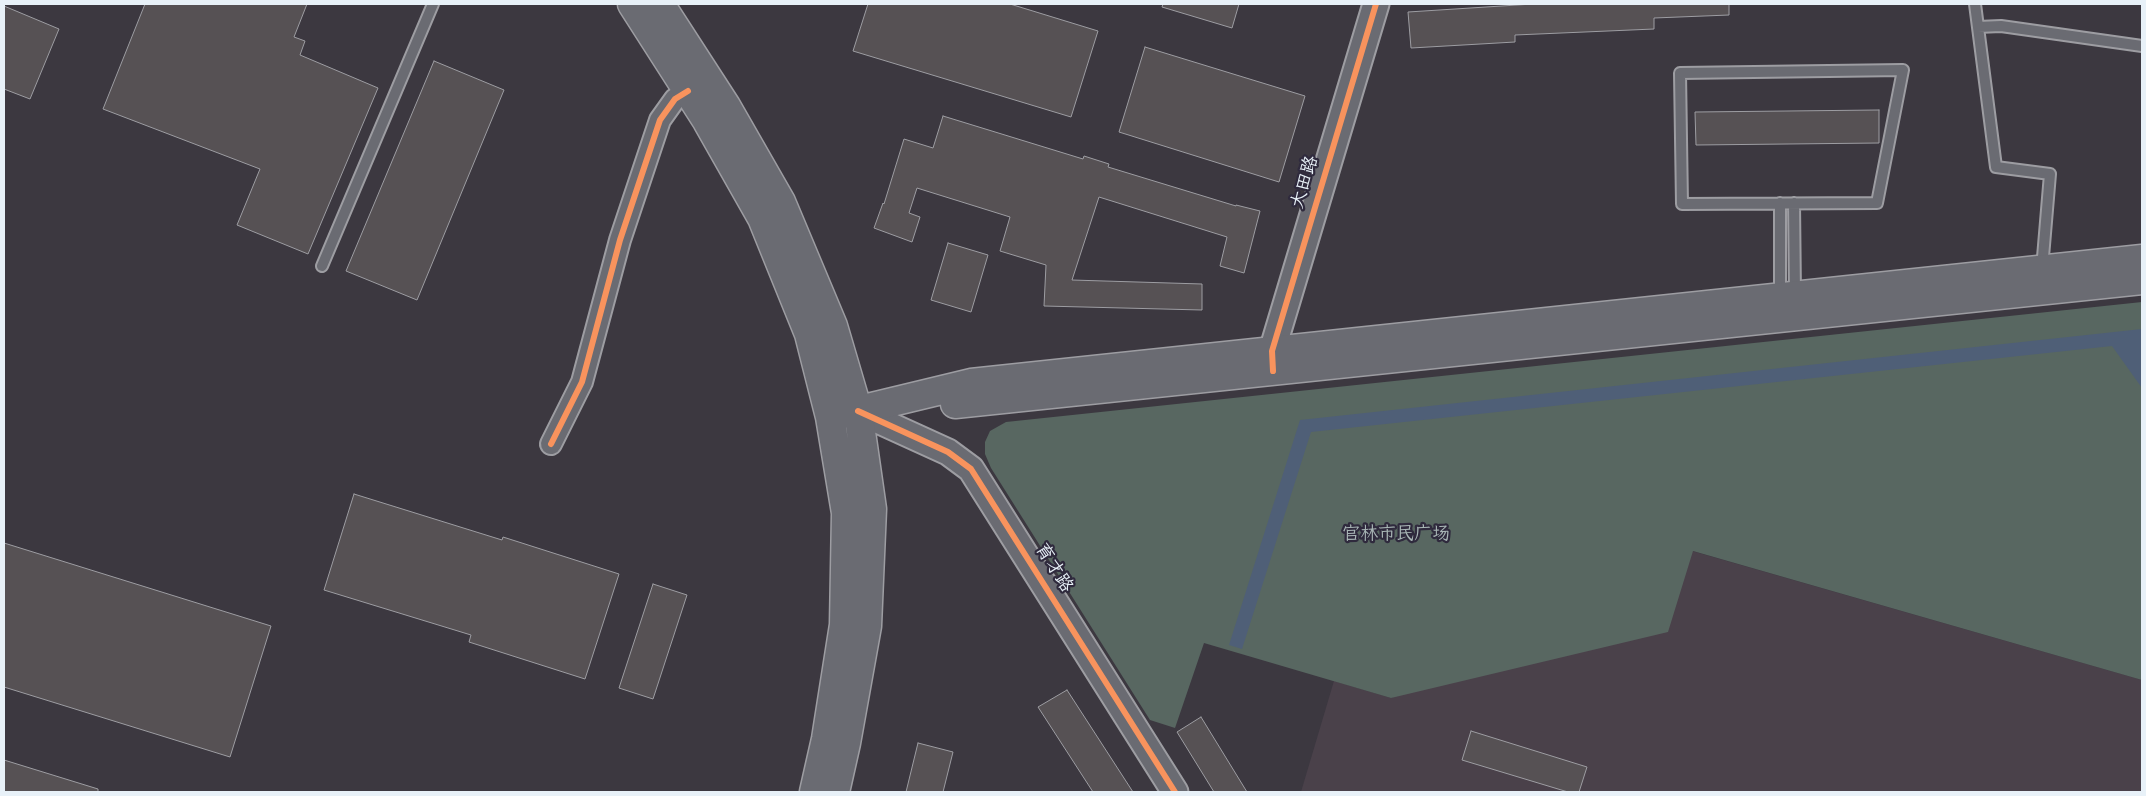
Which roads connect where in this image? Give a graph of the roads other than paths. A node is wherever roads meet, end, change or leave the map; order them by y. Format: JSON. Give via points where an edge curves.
{"nodes":[{"id":1,"x":433,"y":4,"type":"edge"},
{"id":2,"x":632,"y":4,"type":"edge"},
{"id":3,"x":660,"y":4,"type":"edge"},
{"id":4,"x":1376,"y":4,"type":"edge"},
{"id":5,"x":1975,"y":4,"type":"edge"},
{"id":6,"x":1978,"y":27,"type":"junction"},
{"id":7,"x":2142,"y":46,"type":"edge"},
{"id":8,"x":688,"y":91,"type":"junction"},
{"id":9,"x":1780,"y":203,"type":"junction"},
{"id":10,"x":1794,"y":203,"type":"junction"},
{"id":11,"x":2142,"y":259,"type":"edge"},
{"id":12,"x":322,"y":266,"type":"dead end"},
{"id":13,"x":2043,"y":280,"type":"junction"},
{"id":14,"x":2142,"y":280,"type":"edge"},
{"id":15,"x":1787,"y":297,"type":"junction"},
{"id":16,"x":1273,"y":361,"type":"junction"},
{"id":17,"x":858,"y":411,"type":"junction"},
{"id":18,"x":830,"y":417,"type":"junction"},
{"id":19,"x":551,"y":444,"type":"dead end"},
{"id":20,"x":814,"y":792,"type":"edge"},
{"id":21,"x":835,"y":792,"type":"edge"},
{"id":22,"x":1175,"y":792,"type":"edge"}],
"edges":[{"from":1,"to":12,"type":"lane"},
{"from":2,"to":8,"type":"main road"},
{"from":3,"to":17,"type":"main road","via":[[726,106],[781,202],[833,326]]},
{"from":4,"to":16,"type":"street","name":"大田路"},
{"from":5,"to":6,"type":"lane"},
{"from":6,"to":7,"type":"lane","via":[[2001,26]]},
{"from":6,"to":13,"type":"lane","via":[[1996,167],[2050,174]]},
{"from":8,"to":18,"type":"main road","via":[[762,218],[809,334]]},
{"from":8,"to":19,"type":"street","via":[[675,99],[660,120],[620,240],[582,382]]},
{"from":9,"to":10,"type":"lane"},
{"from":9,"to":10,"type":"lane","via":[[1682,204],[1680,73],[1903,70],[1877,203]]},
{"from":9,"to":15,"type":"lane"},
{"from":10,"to":15,"type":"lane"},
{"from":11,"to":13,"type":"main road"},
{"from":13,"to":14,"type":"main road"},
{"from":13,"to":15,"type":"main road"},
{"from":13,"to":16,"type":"main road"},
{"from":15,"to":16,"type":"main road"},
{"from":16,"to":17,"type":"main road","via":[[971,383]]},
{"from":17,"to":18,"type":"main road"},
{"from":17,"to":21,"type":"main road","via":[[872,509],[867,626]]},
{"from":17,"to":22,"type":"street","name":"育才路","via":[[948,452],[971,469]]},
{"from":18,"to":20,"type":"main road","via":[[846,513],[844,625]]}]}
